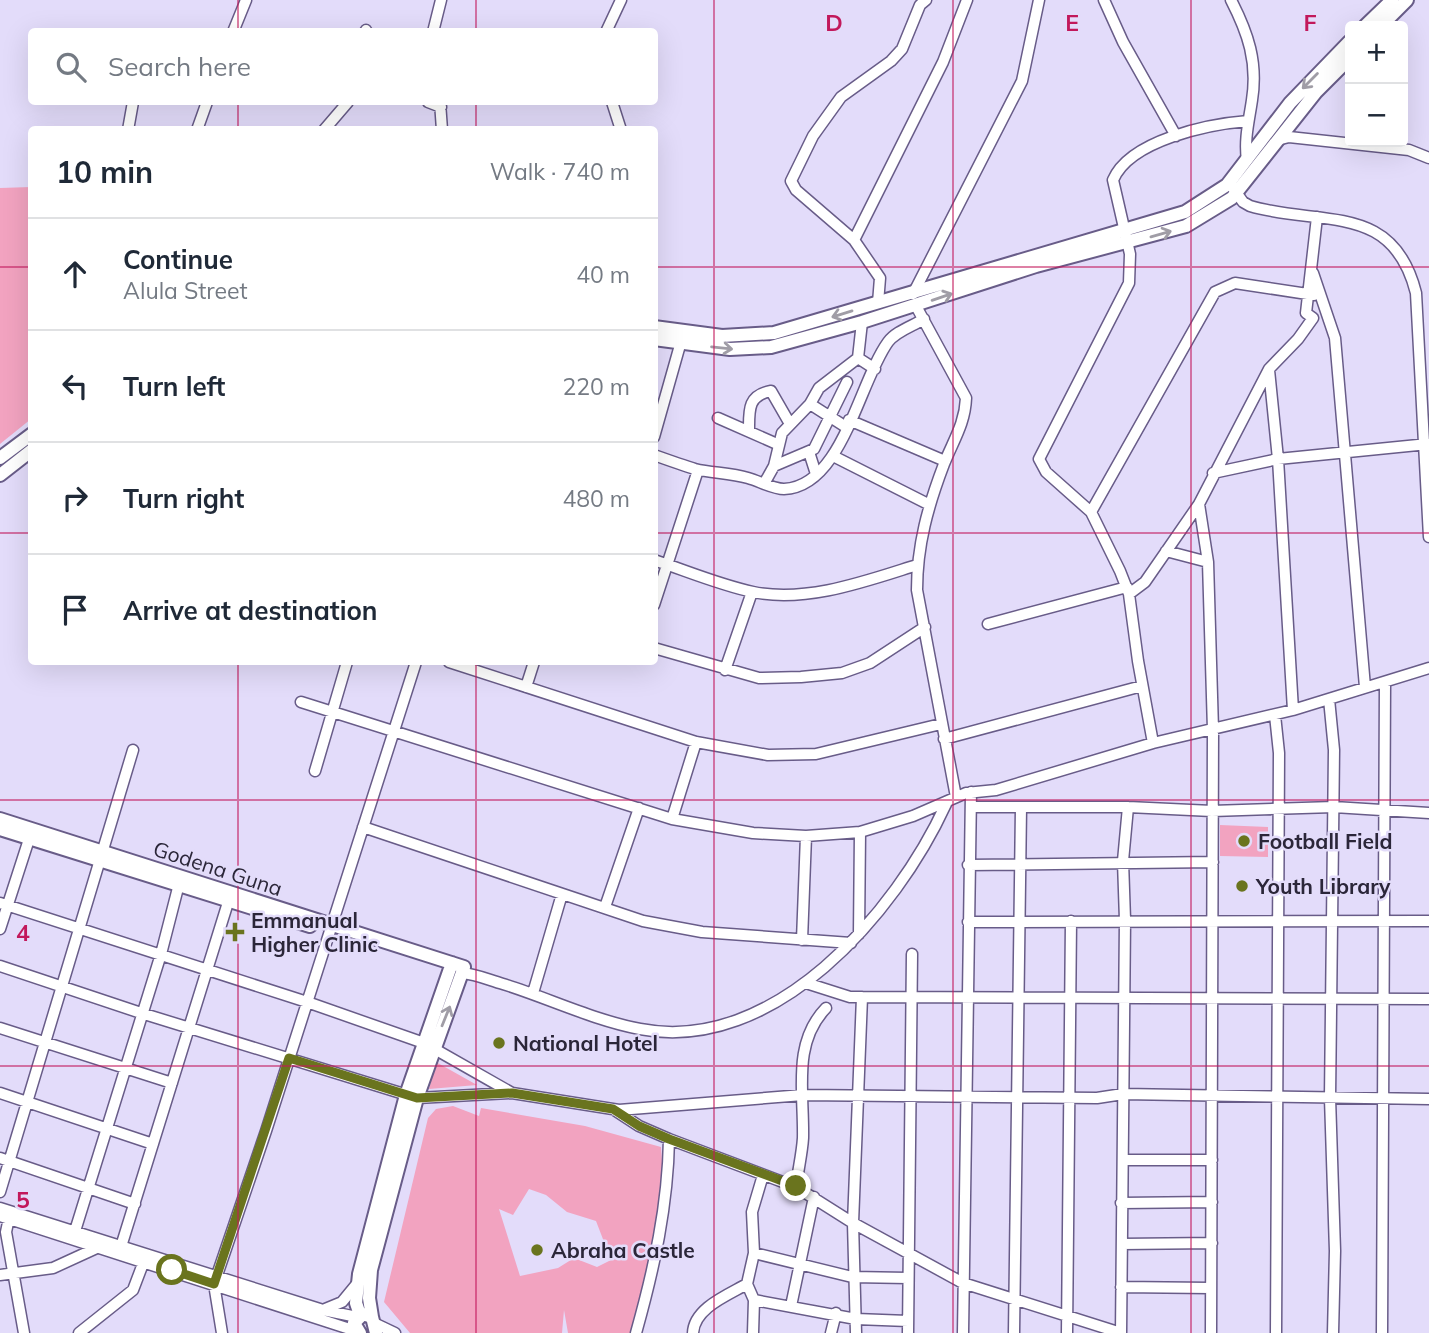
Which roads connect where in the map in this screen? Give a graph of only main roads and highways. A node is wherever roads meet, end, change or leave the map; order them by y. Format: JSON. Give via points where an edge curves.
{"nodes":[{"id":1,"x":1392,"y":0,"type":"edge"},
{"id":2,"x":1407,"y":0,"type":"edge"},
{"id":3,"x":1371,"y":21,"type":"edge"},
{"id":4,"x":1386,"y":21,"type":"edge"},
{"id":5,"x":1345,"y":46,"type":"edge"},
{"id":6,"x":1345,"y":63,"type":"edge"},
{"id":7,"x":1233,"y":187,"type":"junction"},
{"id":8,"x":915,"y":300,"type":"junction"},
{"id":9,"x":658,"y":328,"type":"edge"},
{"id":10,"x":682,"y":337,"type":"junction"},
{"id":11,"x":658,"y":340,"type":"edge"},
{"id":12,"x":28,"y":437,"type":"edge"},
{"id":13,"x":28,"y":453,"type":"edge"},
{"id":14,"x":0,"y":458,"type":"edge"},
{"id":15,"x":0,"y":475,"type":"edge"},
{"id":16,"x":0,"y":819,"type":"edge"},
{"id":17,"x":0,"y":829,"type":"edge"},
{"id":18,"x":30,"y":834,"type":"junction"},
{"id":19,"x":398,"y":1153,"type":"junction"},
{"id":20,"x":369,"y":1323,"type":"edge"},
{"id":21,"x":359,"y":1333,"type":"edge"}],
"edges":[{"from":1,"to":3,"type":"main road"},
{"from":2,"to":4,"type":"main road"},
{"from":5,"to":7,"type":"main road","one_way":true,"via":[[1304,86],[1247,160]]},
{"from":6,"to":7,"type":"main road"},
{"from":7,"to":8,"type":"main road","via":[[1196,222],[1035,261]]},
{"from":8,"to":10,"type":"main road","one_way":true,"via":[[878,303],[761,335]]},
{"from":10,"to":8,"type":"main road","one_way":true,"via":[[756,349],[862,323]]},
{"from":9,"to":10,"type":"main road"},
{"from":10,"to":11,"type":"main road"},
{"from":12,"to":14,"type":"main road"},
{"from":13,"to":15,"type":"main road"},
{"from":16,"to":18,"type":"main road","name":"Godena Guna"},
{"from":17,"to":18,"type":"main road","name":"Godena Guna"},
{"from":18,"to":19,"type":"main road","name":"Godena Guna","via":[[459,969],[428,1046]]},
{"from":19,"to":20,"type":"main road","via":[[371,1269]]},
{"from":19,"to":20,"type":"main road","via":[[356,1285],[356,1303]]},
{"from":20,"to":21,"type":"main road","via":[[354,1323]]}]}
